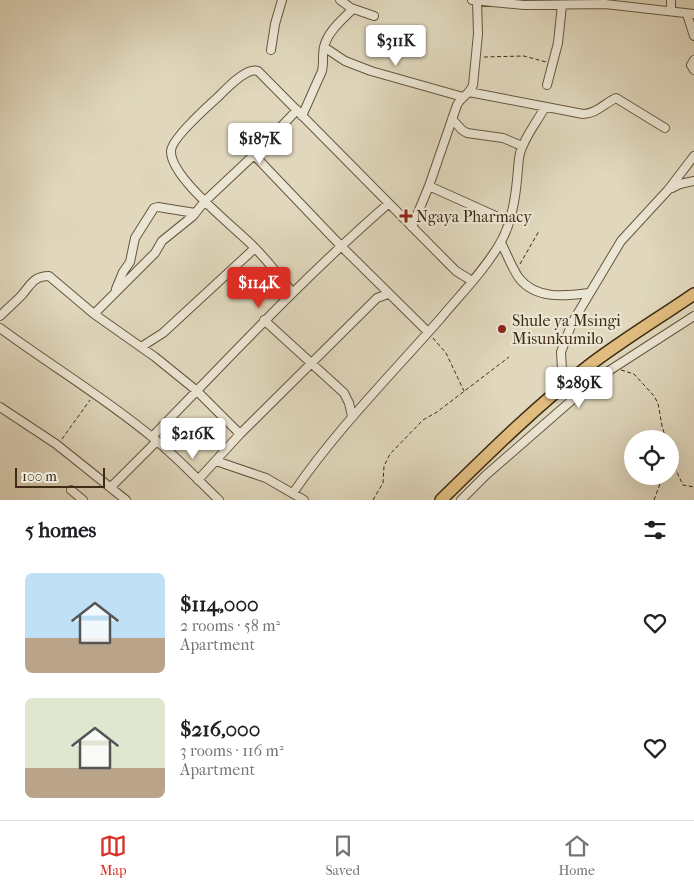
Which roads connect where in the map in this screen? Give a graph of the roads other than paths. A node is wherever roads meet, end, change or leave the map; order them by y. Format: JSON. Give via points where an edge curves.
{"nodes":[{"id":1,"x":282,"y":0,"type":"edge"},
{"id":2,"x":340,"y":0,"type":"edge"},
{"id":3,"x":476,"y":0,"type":"edge"},
{"id":4,"x":671,"y":0,"type":"edge"},
{"id":5,"x":573,"y":2,"type":"edge"},
{"id":6,"x":562,"y":6,"type":"junction"},
{"id":7,"x":353,"y":9,"type":"junction"},
{"id":8,"x":671,"y":11,"type":"junction"},
{"id":9,"x":691,"y":14,"type":"edge"},
{"id":10,"x":374,"y":16,"type":"dead end"},
{"id":11,"x":694,"y":36,"type":"edge"},
{"id":12,"x":324,"y":47,"type":"junction"},
{"id":13,"x":271,"y":50,"type":"dead end"},
{"id":14,"x":694,"y":60,"type":"edge"},
{"id":15,"x":694,"y":70,"type":"edge"},
{"id":16,"x":547,"y":85,"type":"dead end"},
{"id":17,"x":466,"y":94,"type":"junction"},
{"id":18,"x":545,"y":107,"type":"junction"},
{"id":19,"x":300,"y":113,"type":"junction"},
{"id":20,"x":452,"y":119,"type":"junction"},
{"id":21,"x":665,"y":128,"type":"dead end"},
{"id":22,"x":522,"y":146,"type":"junction"},
{"id":23,"x":254,"y":155,"type":"junction"},
{"id":24,"x":694,"y":156,"type":"edge"},
{"id":25,"x":694,"y":181,"type":"edge"},
{"id":26,"x":429,"y":186,"type":"junction"},
{"id":27,"x":668,"y":190,"type":"junction"},
{"id":28,"x":205,"y":201,"type":"junction"},
{"id":29,"x":388,"y":204,"type":"junction"},
{"id":30,"x":195,"y":213,"type":"junction"},
{"id":31,"x":509,"y":222,"type":"junction"},
{"id":32,"x":412,"y":227,"type":"junction"},
{"id":33,"x":501,"y":243,"type":"junction"},
{"id":34,"x":340,"y":245,"type":"junction"},
{"id":35,"x":255,"y":248,"type":"junction"},
{"id":36,"x":472,"y":282,"type":"junction"},
{"id":37,"x":380,"y":285,"type":"junction"},
{"id":38,"x":292,"y":292,"type":"junction"},
{"id":39,"x":589,"y":293,"type":"junction"},
{"id":40,"x":114,"y":294,"type":"junction"},
{"id":41,"x":388,"y":294,"type":"junction"},
{"id":42,"x":694,"y":294,"type":"edge"},
{"id":43,"x":377,"y":298,"type":"junction"},
{"id":44,"x":94,"y":314,"type":"junction"},
{"id":45,"x":0,"y":316,"type":"edge"},
{"id":46,"x":694,"y":316,"type":"edge"},
{"id":47,"x":264,"y":320,"type":"junction"},
{"id":48,"x":0,"y":328,"type":"edge"},
{"id":49,"x":428,"y":332,"type":"junction"},
{"id":50,"x":156,"y":338,"type":"junction"},
{"id":51,"x":141,"y":347,"type":"junction"},
{"id":52,"x":155,"y":357,"type":"junction"},
{"id":53,"x":312,"y":363,"type":"junction"},
{"id":54,"x":563,"y":387,"type":"junction"},
{"id":55,"x":197,"y":391,"type":"junction"},
{"id":56,"x":0,"y":407,"type":"edge"},
{"id":57,"x":352,"y":416,"type":"junction"},
{"id":58,"x":240,"y":434,"type":"junction"},
{"id":59,"x":155,"y":439,"type":"junction"},
{"id":60,"x":216,"y":461,"type":"junction"},
{"id":61,"x":198,"y":480,"type":"junction"},
{"id":62,"x":111,"y":487,"type":"junction"},
{"id":63,"x":71,"y":490,"type":"dead end"},
{"id":64,"x":293,"y":493,"type":"junction"},
{"id":65,"x":83,"y":500,"type":"edge"},
{"id":66,"x":126,"y":500,"type":"edge"},
{"id":67,"x":219,"y":500,"type":"edge"},
{"id":68,"x":304,"y":500,"type":"edge"},
{"id":69,"x":441,"y":500,"type":"edge"},
{"id":70,"x":462,"y":500,"type":"edge"}],
"edges":[{"from":1,"to":13,"type":"street"},
{"from":2,"to":7,"type":"street"},
{"from":3,"to":6,"type":"street"},
{"from":3,"to":17,"type":"street","via":[[476,57],[473,85]]},
{"from":4,"to":8,"type":"street"},
{"from":5,"to":6,"type":"street"},
{"from":5,"to":8,"type":"street"},
{"from":6,"to":16,"type":"street","via":[[558,43]]},
{"from":7,"to":10,"type":"street"},
{"from":7,"to":12,"type":"street","via":[[336,25]]},
{"from":8,"to":9,"type":"street"},
{"from":9,"to":11,"type":"street"},
{"from":12,"to":17,"type":"street","via":[[345,61],[371,71]]},
{"from":12,"to":19,"type":"street","via":[[322,71]]},
{"from":14,"to":15,"type":"street"},
{"from":17,"to":18,"type":"street"},
{"from":17,"to":20,"type":"street"},
{"from":18,"to":21,"type":"street","via":[[588,114],[616,98]]},
{"from":18,"to":22,"type":"street"},
{"from":19,"to":23,"type":"street"},
{"from":19,"to":28,"type":"street","via":[[258,71],[246,73],[231,84],[180,135],[171,150],[178,172]]},
{"from":19,"to":29,"type":"street"},
{"from":20,"to":22,"type":"street","via":[[467,133],[503,138]]},
{"from":20,"to":26,"type":"street"},
{"from":22,"to":31,"type":"street"},
{"from":23,"to":28,"type":"street"},
{"from":23,"to":34,"type":"street"},
{"from":24,"to":27,"type":"street"},
{"from":25,"to":27,"type":"street"},
{"from":26,"to":31,"type":"street"},
{"from":26,"to":32,"type":"street"},
{"from":27,"to":39,"type":"street","via":[[621,241]]},
{"from":28,"to":30,"type":"street"},
{"from":28,"to":35,"type":"street"},
{"from":29,"to":32,"type":"street"},
{"from":29,"to":34,"type":"street"},
{"from":30,"to":40,"type":"street","via":[[165,239]]},
{"from":30,"to":40,"type":"street","via":[[154,208],[136,238],[130,262]]},
{"from":31,"to":33,"type":"street"},
{"from":32,"to":36,"type":"street","via":[[456,271]]},
{"from":33,"to":36,"type":"street"},
{"from":33,"to":39,"type":"street","via":[[521,280],[532,288],[565,296]]},
{"from":34,"to":37,"type":"street"},
{"from":34,"to":38,"type":"street"},
{"from":35,"to":38,"type":"street"},
{"from":35,"to":50,"type":"street"},
{"from":36,"to":49,"type":"street"},
{"from":37,"to":41,"type":"street"},
{"from":37,"to":43,"type":"street"},
{"from":38,"to":47,"type":"street"},
{"from":39,"to":54,"type":"street","via":[[564,340],[561,352]]},
{"from":40,"to":44,"type":"street"},
{"from":41,"to":43,"type":"street"},
{"from":41,"to":49,"type":"street"},
{"from":42,"to":54,"type":"highway"},
{"from":43,"to":53,"type":"street"},
{"from":44,"to":45,"type":"street","via":[[46,276],[36,278]]},
{"from":44,"to":51,"type":"street"},
{"from":46,"to":70,"type":"street","via":[[579,394]]},
{"from":47,"to":53,"type":"street"},
{"from":47,"to":55,"type":"street"},
{"from":48,"to":59,"type":"street"},
{"from":49,"to":57,"type":"street"},
{"from":50,"to":51,"type":"street"},
{"from":50,"to":52,"type":"street"},
{"from":51,"to":52,"type":"street"},
{"from":52,"to":55,"type":"street"},
{"from":53,"to":57,"type":"street","via":[[344,393]]},
{"from":53,"to":58,"type":"street"},
{"from":54,"to":69,"type":"highway"},
{"from":55,"to":58,"type":"street"},
{"from":55,"to":59,"type":"street"},
{"from":56,"to":62,"type":"street","via":[[58,445]]},
{"from":57,"to":64,"type":"street"},
{"from":58,"to":60,"type":"street"},
{"from":59,"to":61,"type":"street"},
{"from":59,"to":62,"type":"street"},
{"from":60,"to":61,"type":"street"},
{"from":60,"to":64,"type":"street","via":[[266,478]]},
{"from":61,"to":67,"type":"street"},
{"from":62,"to":66,"type":"street"},
{"from":63,"to":65,"type":"street"},
{"from":64,"to":68,"type":"street"}]}
